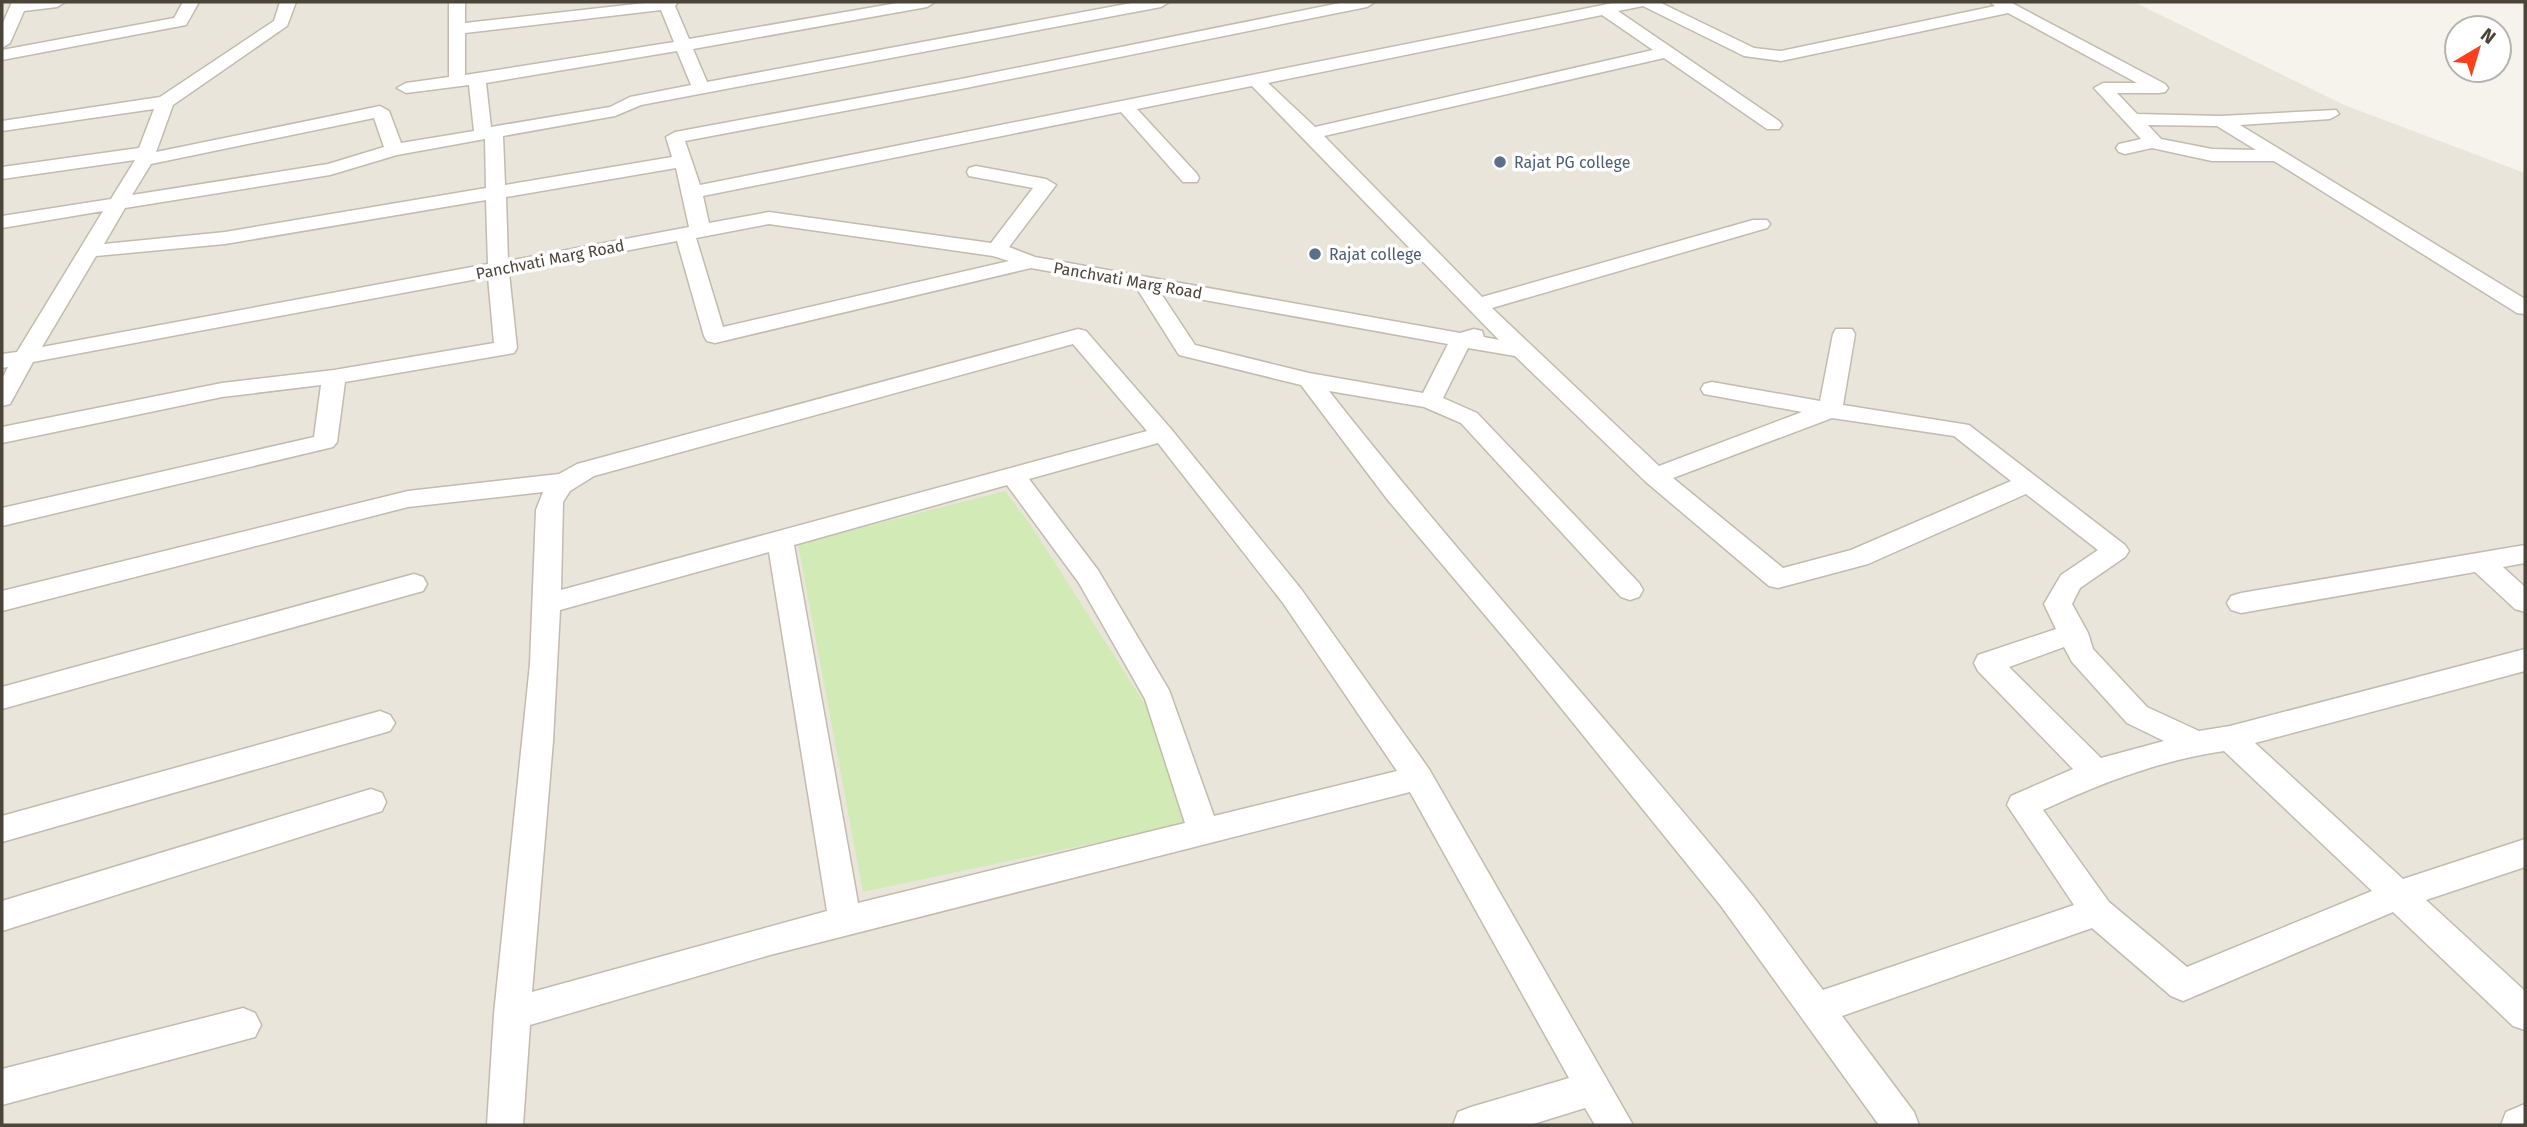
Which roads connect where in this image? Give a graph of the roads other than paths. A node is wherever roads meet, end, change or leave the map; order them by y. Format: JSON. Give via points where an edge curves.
{"nodes":[{"id":1,"x":57,"y":2,"type":"edge"},
{"id":2,"x":191,"y":2,"type":"edge"},
{"id":3,"x":288,"y":2,"type":"edge"},
{"id":4,"x":457,"y":2,"type":"edge"},
{"id":5,"x":827,"y":2,"type":"edge"},
{"id":6,"x":927,"y":2,"type":"edge"},
{"id":7,"x":1161,"y":2,"type":"edge"},
{"id":8,"x":1367,"y":2,"type":"edge"},
{"id":9,"x":1640,"y":2,"type":"edge"},
{"id":10,"x":1647,"y":2,"type":"edge"},
{"id":11,"x":668,"y":3,"type":"edge"},
{"id":12,"x":18,"y":4,"type":"edge"},
{"id":13,"x":2004,"y":5,"type":"edge"},
{"id":14,"x":1604,"y":9,"type":"junction"},
{"id":15,"x":839,"y":18,"type":"junction"},
{"id":16,"x":457,"y":29,"type":"junction"},
{"id":17,"x":2,"y":43,"type":"edge"},
{"id":18,"x":684,"y":46,"type":"junction"},
{"id":19,"x":1667,"y":52,"type":"junction"},
{"id":20,"x":2,"y":55,"type":"edge"},
{"id":21,"x":477,"y":79,"type":"junction"},
{"id":22,"x":1256,"y":80,"type":"junction"},
{"id":23,"x":457,"y":81,"type":"junction"},
{"id":24,"x":406,"y":88,"type":"dead end"},
{"id":25,"x":701,"y":89,"type":"junction"},
{"id":26,"x":165,"y":102,"type":"junction"},
{"id":27,"x":1125,"y":106,"type":"junction"},
{"id":28,"x":2330,"y":114,"type":"dead end"},
{"id":29,"x":2132,"y":119,"type":"junction"},
{"id":30,"x":2221,"y":121,"type":"junction"},
{"id":31,"x":2,"y":125,"type":"edge"},
{"id":32,"x":1773,"y":125,"type":"dead end"},
{"id":33,"x":488,"y":133,"type":"junction"},
{"id":34,"x":1311,"y":133,"type":"junction"},
{"id":35,"x":2151,"y":142,"type":"junction"},
{"id":36,"x":2125,"y":148,"type":"dead end"},
{"id":37,"x":394,"y":150,"type":"junction"},
{"id":38,"x":145,"y":156,"type":"junction"},
{"id":39,"x":2279,"y":156,"type":"junction"},
{"id":40,"x":683,"y":161,"type":"junction"},
{"id":41,"x":976,"y":172,"type":"dead end"},
{"id":42,"x":2,"y":173,"type":"edge"},
{"id":43,"x":1190,"y":178,"type":"dead end"},
{"id":44,"x":495,"y":192,"type":"junction"},
{"id":45,"x":693,"y":192,"type":"junction"},
{"id":46,"x":117,"y":205,"type":"junction"},
{"id":47,"x":2,"y":222,"type":"edge"},
{"id":48,"x":1760,"y":224,"type":"dead end"},
{"id":49,"x":692,"y":232,"type":"junction"},
{"id":50,"x":997,"y":250,"type":"junction"},
{"id":51,"x":89,"y":251,"type":"junction"},
{"id":52,"x":1031,"y":262,"type":"junction"},
{"id":53,"x":498,"y":269,"type":"junction"},
{"id":54,"x":1143,"y":282,"type":"junction"},
{"id":55,"x":1478,"y":305,"type":"junction"},
{"id":56,"x":2525,"y":308,"type":"edge"},
{"id":57,"x":1500,"y":328,"type":"junction"},
{"id":58,"x":1844,"y":334,"type":"dead end"},
{"id":59,"x":1461,"y":340,"type":"junction"},
{"id":60,"x":1522,"y":351,"type":"junction"},
{"id":61,"x":25,"y":357,"type":"junction"},
{"id":62,"x":2,"y":361,"type":"edge"},
{"id":63,"x":334,"y":377,"type":"junction"},
{"id":64,"x":1309,"y":380,"type":"junction"},
{"id":65,"x":1713,"y":389,"type":"dead end"},
{"id":66,"x":2,"y":399,"type":"edge"},
{"id":67,"x":1430,"y":401,"type":"junction"},
{"id":68,"x":1830,"y":410,"type":"junction"},
{"id":69,"x":1163,"y":434,"type":"junction"},
{"id":70,"x":2,"y":435,"type":"edge"},
{"id":71,"x":1013,"y":476,"type":"junction"},
{"id":72,"x":1655,"y":476,"type":"junction"},
{"id":73,"x":561,"y":482,"type":"junction"},
{"id":74,"x":2029,"y":483,"type":"junction"},
{"id":75,"x":2,"y":517,"type":"edge"},
{"id":76,"x":780,"y":540,"type":"junction"},
{"id":77,"x":2525,"y":554,"type":"edge"},
{"id":78,"x":2483,"y":564,"type":"junction"},
{"id":79,"x":414,"y":584,"type":"dead end"},
{"id":80,"x":1630,"y":590,"type":"dead end"},
{"id":81,"x":2,"y":601,"type":"edge"},
{"id":82,"x":2525,"y":602,"type":"edge"},
{"id":83,"x":549,"y":603,"type":"junction"},
{"id":84,"x":2241,"y":603,"type":"dead end"},
{"id":85,"x":2074,"y":633,"type":"junction"},
{"id":86,"x":2525,"y":660,"type":"edge"},
{"id":87,"x":2,"y":698,"type":"edge"},
{"id":88,"x":380,"y":723,"type":"dead end"},
{"id":89,"x":2230,"y":738,"type":"junction"},
{"id":90,"x":2197,"y":743,"type":"junction"},
{"id":91,"x":2095,"y":772,"type":"junction"},
{"id":92,"x":1418,"y":778,"type":"junction"},
{"id":93,"x":371,"y":802,"type":"dead end"},
{"id":94,"x":2,"y":829,"type":"edge"},
{"id":95,"x":1204,"y":832,"type":"junction"},
{"id":96,"x":2525,"y":853,"type":"edge"},
{"id":97,"x":2398,"y":895,"type":"junction"},
{"id":98,"x":2097,"y":912,"type":"junction"},
{"id":99,"x":2,"y":916,"type":"edge"},
{"id":100,"x":845,"y":921,"type":"junction"},
{"id":101,"x":1815,"y":1009,"type":"junction"},
{"id":102,"x":511,"y":1014,"type":"junction"},
{"id":103,"x":2525,"y":1014,"type":"edge"},
{"id":104,"x":243,"y":1025,"type":"dead end"},
{"id":105,"x":2,"y":1087,"type":"edge"},
{"id":106,"x":1594,"y":1088,"type":"junction"},
{"id":107,"x":2525,"y":1122,"type":"edge"},
{"id":108,"x":505,"y":1125,"type":"edge"},
{"id":109,"x":1471,"y":1125,"type":"edge"},
{"id":110,"x":1615,"y":1125,"type":"edge"},
{"id":111,"x":1901,"y":1125,"type":"edge"},
{"id":112,"x":2518,"y":1125,"type":"edge"}],
"edges":[{"from":1,"to":12,"type":"street"},
{"from":2,"to":20,"type":"street","via":[[180,22]]},
{"from":3,"to":26,"type":"street","via":[[281,23]]},
{"from":4,"to":16,"type":"street"},
{"from":5,"to":15,"type":"street"},
{"from":6,"to":15,"type":"street"},
{"from":7,"to":25,"type":"street"},
{"from":8,"to":40,"type":"street","via":[[675,137]]},
{"from":9,"to":14,"type":"street"},
{"from":10,"to":13,"type":"street","via":[[1750,52],[1781,56]]},
{"from":11,"to":16,"type":"street"},
{"from":11,"to":18,"type":"street"},
{"from":12,"to":17,"type":"street"},
{"from":13,"to":29,"type":"street","via":[[2159,88],[2103,88]]},
{"from":14,"to":19,"type":"street"},
{"from":14,"to":22,"type":"street"},
{"from":15,"to":18,"type":"street"},
{"from":16,"to":23,"type":"street"},
{"from":18,"to":21,"type":"street"},
{"from":18,"to":25,"type":"street"},
{"from":19,"to":32,"type":"street"},
{"from":19,"to":34,"type":"street"},
{"from":21,"to":23,"type":"street"},
{"from":21,"to":33,"type":"street"},
{"from":22,"to":27,"type":"street"},
{"from":22,"to":34,"type":"street"},
{"from":23,"to":24,"type":"street"},
{"from":25,"to":33,"type":"street","via":[[636,101],[615,111]]},
{"from":26,"to":31,"type":"street"},
{"from":26,"to":38,"type":"street"},
{"from":27,"to":43,"type":"street"},
{"from":27,"to":45,"type":"street"},
{"from":28,"to":30,"type":"street"},
{"from":29,"to":30,"type":"street"},
{"from":29,"to":35,"type":"street"},
{"from":30,"to":39,"type":"street"},
{"from":33,"to":37,"type":"street"},
{"from":33,"to":44,"type":"street"},
{"from":34,"to":55,"type":"street"},
{"from":35,"to":36,"type":"street"},
{"from":35,"to":39,"type":"street","via":[[2212,155]]},
{"from":37,"to":38,"type":"street","via":[[380,111]]},
{"from":37,"to":46,"type":"street","via":[[330,169]]},
{"from":38,"to":42,"type":"street"},
{"from":38,"to":46,"type":"street"},
{"from":39,"to":56,"type":"street"},
{"from":40,"to":44,"type":"street"},
{"from":40,"to":45,"type":"street"},
{"from":41,"to":50,"type":"street","via":[[1046,185]]},
{"from":44,"to":51,"type":"street","via":[[225,238]]},
{"from":44,"to":53,"type":"street"},
{"from":45,"to":49,"type":"street"},
{"from":46,"to":47,"type":"street"},
{"from":46,"to":51,"type":"street"},
{"from":48,"to":55,"type":"street"},
{"from":49,"to":50,"type":"street","name":"Panchvati Marg Road","via":[[769,218]]},
{"from":49,"to":52,"type":"street","via":[[715,336]]},
{"from":49,"to":53,"type":"street","name":"Panchvati Marg Road"},
{"from":50,"to":52,"type":"street","name":"Panchvati Marg Road"},
{"from":51,"to":61,"type":"street"},
{"from":52,"to":54,"type":"street","name":"Panchvati Marg Road"},
{"from":53,"to":61,"type":"street","name":"Panchvati Marg Road"},
{"from":53,"to":63,"type":"street","via":[[506,348]]},
{"from":54,"to":59,"type":"street","name":"Panchvati Marg Road"},
{"from":54,"to":64,"type":"street","via":[[1187,351]]},
{"from":55,"to":57,"type":"street"},
{"from":57,"to":59,"type":"street"},
{"from":57,"to":60,"type":"street"},
{"from":58,"to":68,"type":"street"},
{"from":59,"to":60,"type":"street","name":"Panchvati Marg Road"},
{"from":59,"to":67,"type":"street"},
{"from":60,"to":72,"type":"street"},
{"from":61,"to":62,"type":"street","name":"Panchvati Marg Road"},
{"from":61,"to":66,"type":"street"},
{"from":63,"to":70,"type":"street","via":[[222,390]]},
{"from":63,"to":75,"type":"street","via":[[325,442]]},
{"from":64,"to":67,"type":"street"},
{"from":64,"to":101,"type":"street","via":[[1396,493],[1733,897]]},
{"from":65,"to":68,"type":"street"},
{"from":67,"to":80,"type":"street","via":[[1469,418]]},
{"from":68,"to":72,"type":"street"},
{"from":68,"to":74,"type":"street","via":[[1961,430]]},
{"from":69,"to":71,"type":"street"},
{"from":69,"to":73,"type":"street","via":[[1078,336],[610,463]]},
{"from":69,"to":92,"type":"street","via":[[1292,596]]},
{"from":71,"to":76,"type":"street"},
{"from":71,"to":95,"type":"street","via":[[1089,577],[1159,698]]},
{"from":72,"to":74,"type":"street","via":[[1778,579],[1859,557]]},
{"from":73,"to":81,"type":"street","via":[[408,499]]},
{"from":73,"to":83,"type":"street","via":[[551,496],[549,510]]},
{"from":74,"to":85,"type":"street","via":[[2116,551],[2070,582],[2058,604]]},
{"from":76,"to":83,"type":"street"},
{"from":76,"to":100,"type":"street"},
{"from":77,"to":78,"type":"street"},
{"from":78,"to":82,"type":"street"},
{"from":78,"to":84,"type":"street"},
{"from":79,"to":87,"type":"street"},
{"from":83,"to":102,"type":"street"},
{"from":85,"to":90,"type":"street","via":[[2082,655],[2137,715]]},
{"from":85,"to":91,"type":"street","via":[[1988,663]]},
{"from":86,"to":89,"type":"street"},
{"from":88,"to":94,"type":"street"},
{"from":89,"to":90,"type":"street"},
{"from":89,"to":97,"type":"street"},
{"from":90,"to":91,"type":"street"},
{"from":91,"to":98,"type":"street","via":[[2022,804]]},
{"from":92,"to":95,"type":"street"},
{"from":92,"to":106,"type":"street"},
{"from":93,"to":99,"type":"street"},
{"from":95,"to":100,"type":"street"},
{"from":96,"to":97,"type":"street"},
{"from":97,"to":98,"type":"street","via":[[2183,985]]},
{"from":97,"to":103,"type":"street"},
{"from":98,"to":101,"type":"street"},
{"from":100,"to":102,"type":"street"},
{"from":101,"to":111,"type":"street"},
{"from":102,"to":108,"type":"street"},
{"from":104,"to":105,"type":"street"},
{"from":106,"to":109,"type":"street"},
{"from":106,"to":110,"type":"street"},
{"from":107,"to":112,"type":"street"}]}
